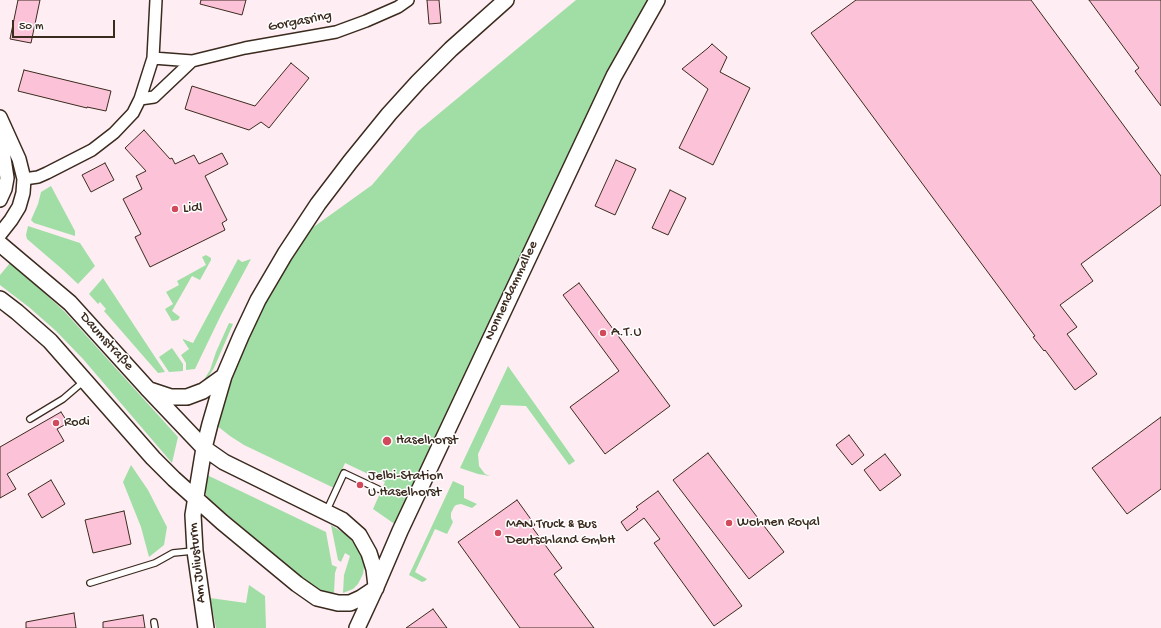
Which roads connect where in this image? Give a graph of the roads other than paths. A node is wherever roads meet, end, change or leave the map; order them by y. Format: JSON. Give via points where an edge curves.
{"nodes":[{"id":1,"x":156,"y":0,"type":"edge"},
{"id":2,"x":408,"y":0,"type":"edge"},
{"id":3,"x":506,"y":0,"type":"edge"},
{"id":4,"x":657,"y":0,"type":"edge"},
{"id":5,"x":153,"y":58,"type":"junction"},
{"id":6,"x":192,"y":61,"type":"junction"},
{"id":7,"x":140,"y":99,"type":"junction"},
{"id":8,"x":0,"y":117,"type":"edge"},
{"id":9,"x":0,"y":132,"type":"edge"},
{"id":10,"x":24,"y":179,"type":"junction"},
{"id":11,"x":0,"y":200,"type":"edge"},
{"id":12,"x":0,"y":234,"type":"edge"},
{"id":13,"x":0,"y":244,"type":"edge"},
{"id":14,"x":0,"y":299,"type":"edge"},
{"id":15,"x":224,"y":376,"type":"junction"},
{"id":16,"x":86,"y":380,"type":"junction"},
{"id":17,"x":147,"y":388,"type":"junction"},
{"id":18,"x":30,"y":419,"type":"dead end"},
{"id":19,"x":204,"y":448,"type":"junction"},
{"id":20,"x":378,"y":489,"type":"dead end"},
{"id":21,"x":195,"y":498,"type":"junction"},
{"id":22,"x":326,"y":512,"type":"junction"},
{"id":23,"x":195,"y":551,"type":"junction"},
{"id":24,"x":90,"y":583,"type":"dead end"},
{"id":25,"x":376,"y":587,"type":"junction"},
{"id":26,"x":206,"y":628,"type":"edge"},
{"id":27,"x":357,"y":628,"type":"edge"}],
"edges":[{"from":1,"to":5,"type":"street"},
{"from":2,"to":6,"type":"street","name":"Gorgasring","via":[[366,22],[336,32],[249,47]]},
{"from":3,"to":15,"type":"main road","via":[[418,82],[389,114],[318,204],[258,300]]},
{"from":4,"to":25,"type":"main road","name":"Nonnendammallee","via":[[614,76]]},
{"from":5,"to":6,"type":"street","name":"Gorgasring"},
{"from":5,"to":7,"type":"street"},
{"from":6,"to":7,"type":"street","name":"Gorgasring","via":[[154,97]]},
{"from":7,"to":10,"type":"street","via":[[122,126],[92,150],[38,177]]},
{"from":8,"to":10,"type":"street","via":[[19,159]]},
{"from":9,"to":11,"type":"street","via":[[7,178]]},
{"from":10,"to":12,"type":"street","via":[[19,207]]},
{"from":13,"to":17,"type":"main road","name":"Daumstraße","via":[[70,303]]},
{"from":14,"to":16,"type":"main road","via":[[50,341]]},
{"from":15,"to":17,"type":"main road","via":[[203,391],[187,397],[171,397]]},
{"from":15,"to":19,"type":"main road"},
{"from":16,"to":18,"type":"lane","via":[[63,399]]},
{"from":16,"to":21,"type":"main road","via":[[153,458]]},
{"from":17,"to":19,"type":"main road","name":"Daumstraße"},
{"from":19,"to":21,"type":"main road","name":"Am Juliusturm"},
{"from":19,"to":22,"type":"main road","name":"Daumstraße","via":[[224,462]]},
{"from":20,"to":22,"type":"lane","via":[[344,473]]},
{"from":21,"to":23,"type":"main road","name":"Am Juliusturm"},
{"from":21,"to":25,"type":"main road","via":[[297,584],[318,598],[338,603],[350,602],[361,598]]},
{"from":22,"to":25,"type":"main road","name":"Daumstraße","via":[[342,520],[359,535],[369,553]]},
{"from":23,"to":24,"type":"lane","via":[[173,553],[155,563]]},
{"from":23,"to":26,"type":"main road","name":"Am Juliusturm"},
{"from":25,"to":27,"type":"main road"}]}
